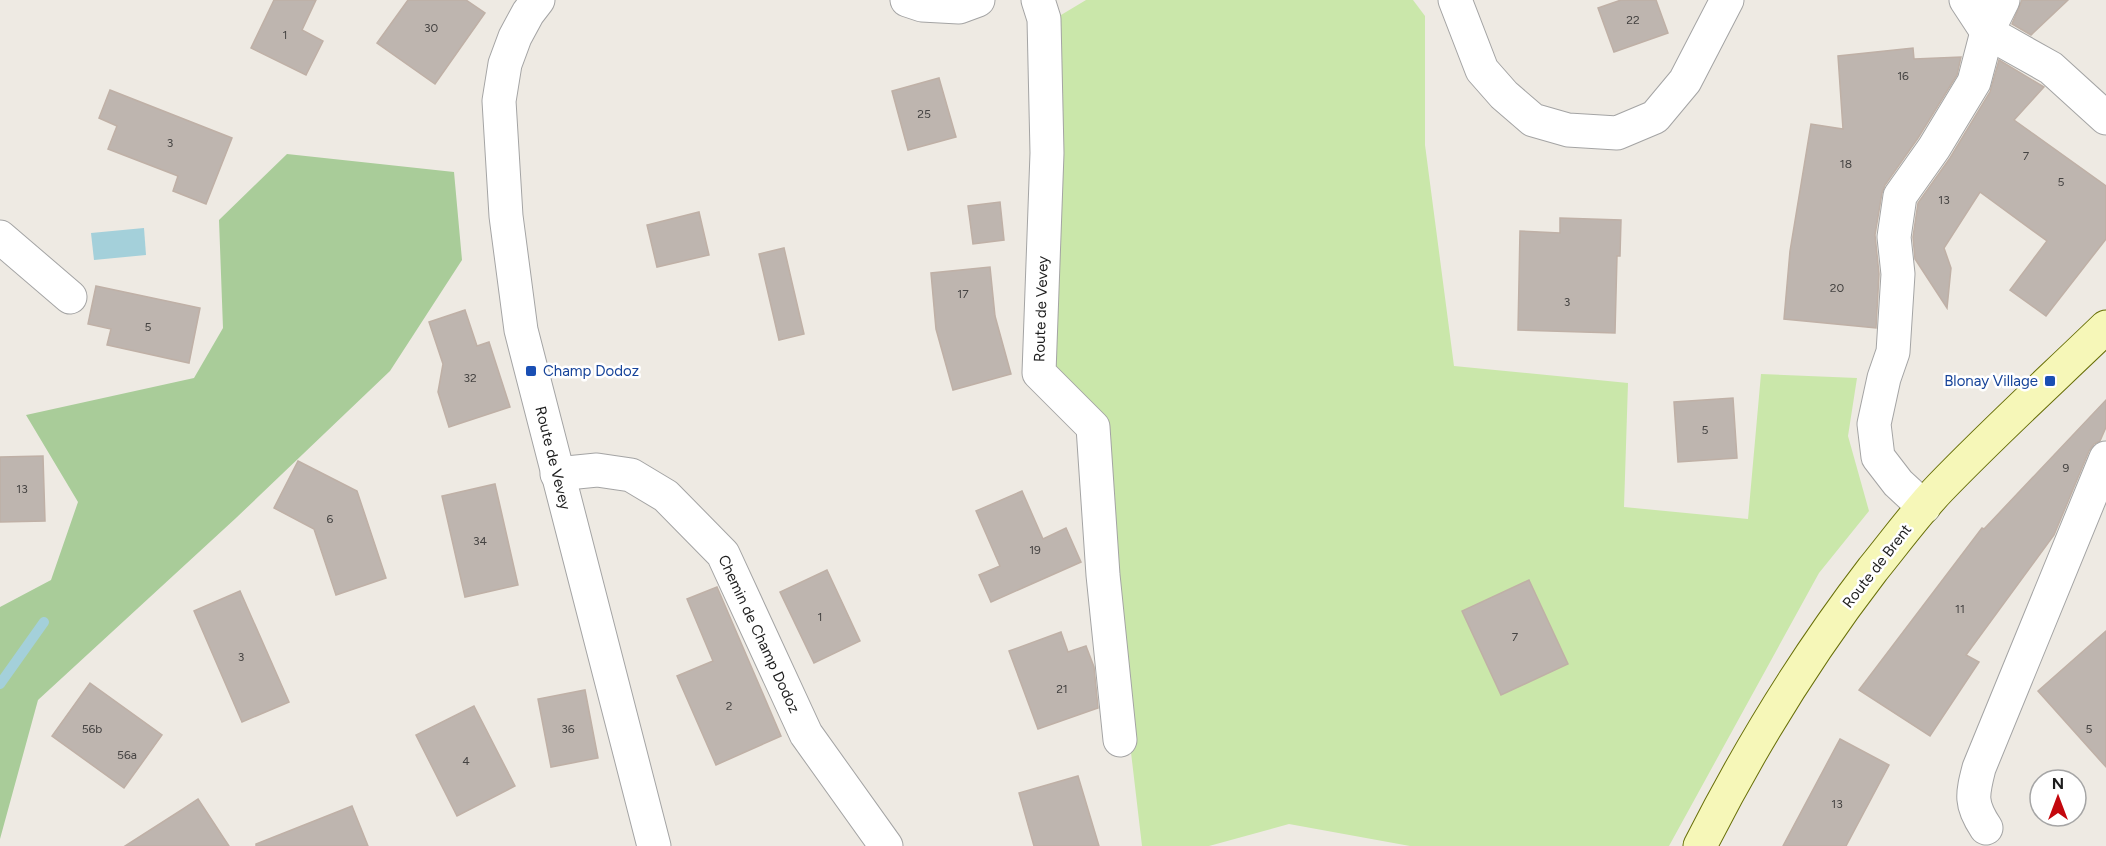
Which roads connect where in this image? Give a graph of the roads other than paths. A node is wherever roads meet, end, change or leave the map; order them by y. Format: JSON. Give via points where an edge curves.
{"nodes":[{"id":1,"x":538,"y":0,"type":"edge"},
{"id":2,"x":907,"y":0,"type":"edge"},
{"id":3,"x":978,"y":0,"type":"edge"},
{"id":4,"x":1038,"y":0,"type":"edge"},
{"id":5,"x":1455,"y":0,"type":"edge"},
{"id":6,"x":1726,"y":0,"type":"edge"},
{"id":7,"x":1966,"y":0,"type":"edge"},
{"id":8,"x":2003,"y":0,"type":"edge"},
{"id":9,"x":1987,"y":33,"type":"junction"},
{"id":10,"x":2106,"y":118,"type":"edge"},
{"id":11,"x":0,"y":237,"type":"edge"},
{"id":12,"x":70,"y":297,"type":"dead end"},
{"id":13,"x":2106,"y":327,"type":"edge"},
{"id":14,"x":2106,"y":458,"type":"edge"},
{"id":15,"x":557,"y":474,"type":"junction"},
{"id":16,"x":1924,"y":507,"type":"junction"},
{"id":17,"x":1120,"y":740,"type":"dead end"},
{"id":18,"x":1986,"y":828,"type":"dead end"},
{"id":19,"x":654,"y":846,"type":"edge"},
{"id":20,"x":886,"y":846,"type":"edge"},
{"id":21,"x":1700,"y":846,"type":"edge"}],
"edges":[{"from":1,"to":15,"type":"street","name":"Route de Vevey","via":[[515,37],[505,64],[499,101],[506,216],[521,330]]},
{"from":2,"to":3,"type":"street","via":[[959,7]]},
{"from":4,"to":17,"type":"street","name":"Route de Vevey","via":[[1044,19],[1047,153],[1039,373],[1093,427]]},
{"from":5,"to":6,"type":"street","via":[[1482,70],[1533,120],[1568,130],[1617,133],[1655,117],[1685,81]]},
{"from":7,"to":9,"type":"street"},
{"from":8,"to":9,"type":"street"},
{"from":9,"to":10,"type":"street","via":[[2051,68]]},
{"from":9,"to":16,"type":"street","via":[[1974,82],[1900,196],[1894,237],[1898,274],[1893,352],[1874,424],[1878,457]]},
{"from":11,"to":12,"type":"street"},
{"from":13,"to":16,"type":"main road","name":"Route de Brent"},
{"from":14,"to":18,"type":"street","via":[[1979,768],[1972,794],[1977,815]]},
{"from":15,"to":19,"type":"street","name":"Route de Vevey"},
{"from":15,"to":20,"type":"street","name":"Chemin de Champ Dodoz","via":[[597,470],[631,476],[666,496],[723,554],[806,734]]},
{"from":16,"to":21,"type":"main road","name":"Route de Brent","via":[[1817,647],[1769,721]]}]}
